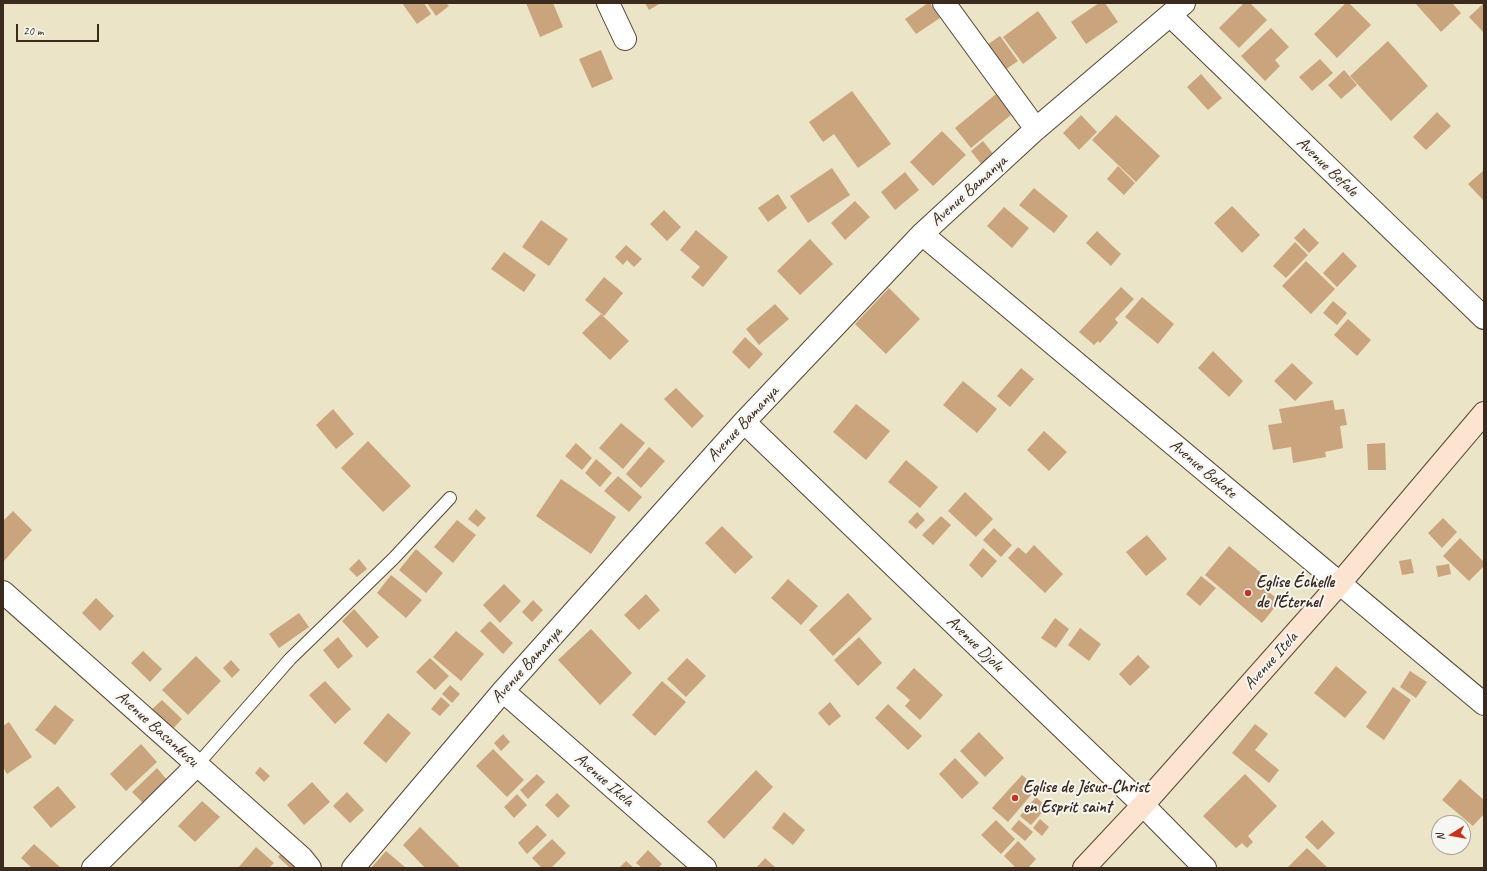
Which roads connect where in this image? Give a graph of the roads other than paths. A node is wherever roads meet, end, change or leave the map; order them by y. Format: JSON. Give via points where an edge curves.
{"nodes":[{"id":1,"x":608,"y":3,"type":"edge"},
{"id":2,"x":944,"y":3,"type":"edge"},
{"id":3,"x":1177,"y":9,"type":"edge"},
{"id":4,"x":625,"y":39,"type":"dead end"},
{"id":5,"x":1036,"y":129,"type":"junction"},
{"id":6,"x":922,"y":234,"type":"junction"},
{"id":7,"x":1484,"y":318,"type":"edge"},
{"id":8,"x":1484,"y":413,"type":"edge"},
{"id":9,"x":744,"y":422,"type":"junction"},
{"id":10,"x":450,"y":498,"type":"dead end"},
{"id":11,"x":1340,"y":583,"type":"junction"},
{"id":12,"x":3,"y":592,"type":"edge"},
{"id":13,"x":503,"y":692,"type":"junction"},
{"id":14,"x":1484,"y":704,"type":"edge"},
{"id":15,"x":197,"y":765,"type":"junction"},
{"id":16,"x":1143,"y":805,"type":"junction"},
{"id":17,"x":93,"y":868,"type":"edge"},
{"id":18,"x":310,"y":868,"type":"edge"},
{"id":19,"x":353,"y":868,"type":"edge"},
{"id":20,"x":705,"y":868,"type":"edge"},
{"id":21,"x":1084,"y":868,"type":"edge"},
{"id":22,"x":1205,"y":868,"type":"edge"}],
"edges":[{"from":1,"to":4,"type":"street"},
{"from":2,"to":5,"type":"street"},
{"from":3,"to":5,"type":"street","name":"Avenue Bamanya"},
{"from":3,"to":7,"type":"street","name":"Avenue Befale"},
{"from":5,"to":6,"type":"street","name":"Avenue Bamanya"},
{"from":6,"to":9,"type":"street","name":"Avenue Bamanya"},
{"from":6,"to":11,"type":"street","name":"Avenue Bokote"},
{"from":8,"to":11,"type":"street","name":"Avenue Itela"},
{"from":9,"to":13,"type":"street","name":"Avenue Bamanya"},
{"from":9,"to":16,"type":"street","name":"Avenue Djolu"},
{"from":10,"to":15,"type":"lane","via":[[394,558],[290,659]]},
{"from":11,"to":14,"type":"street","name":"Avenue Bokote"},
{"from":11,"to":16,"type":"street","name":"Avenue Itela"},
{"from":12,"to":15,"type":"street","name":"Avenue Basankusu"},
{"from":13,"to":19,"type":"street","name":"Avenue Bamanya"},
{"from":13,"to":20,"type":"street","name":"Avenue Ikela"},
{"from":15,"to":17,"type":"street"},
{"from":15,"to":18,"type":"street","name":"Avenue Basankusu","via":[[302,858]]},
{"from":16,"to":21,"type":"street","name":"Avenue Itela"},
{"from":16,"to":22,"type":"street","name":"Avenue Djolu"}]}
